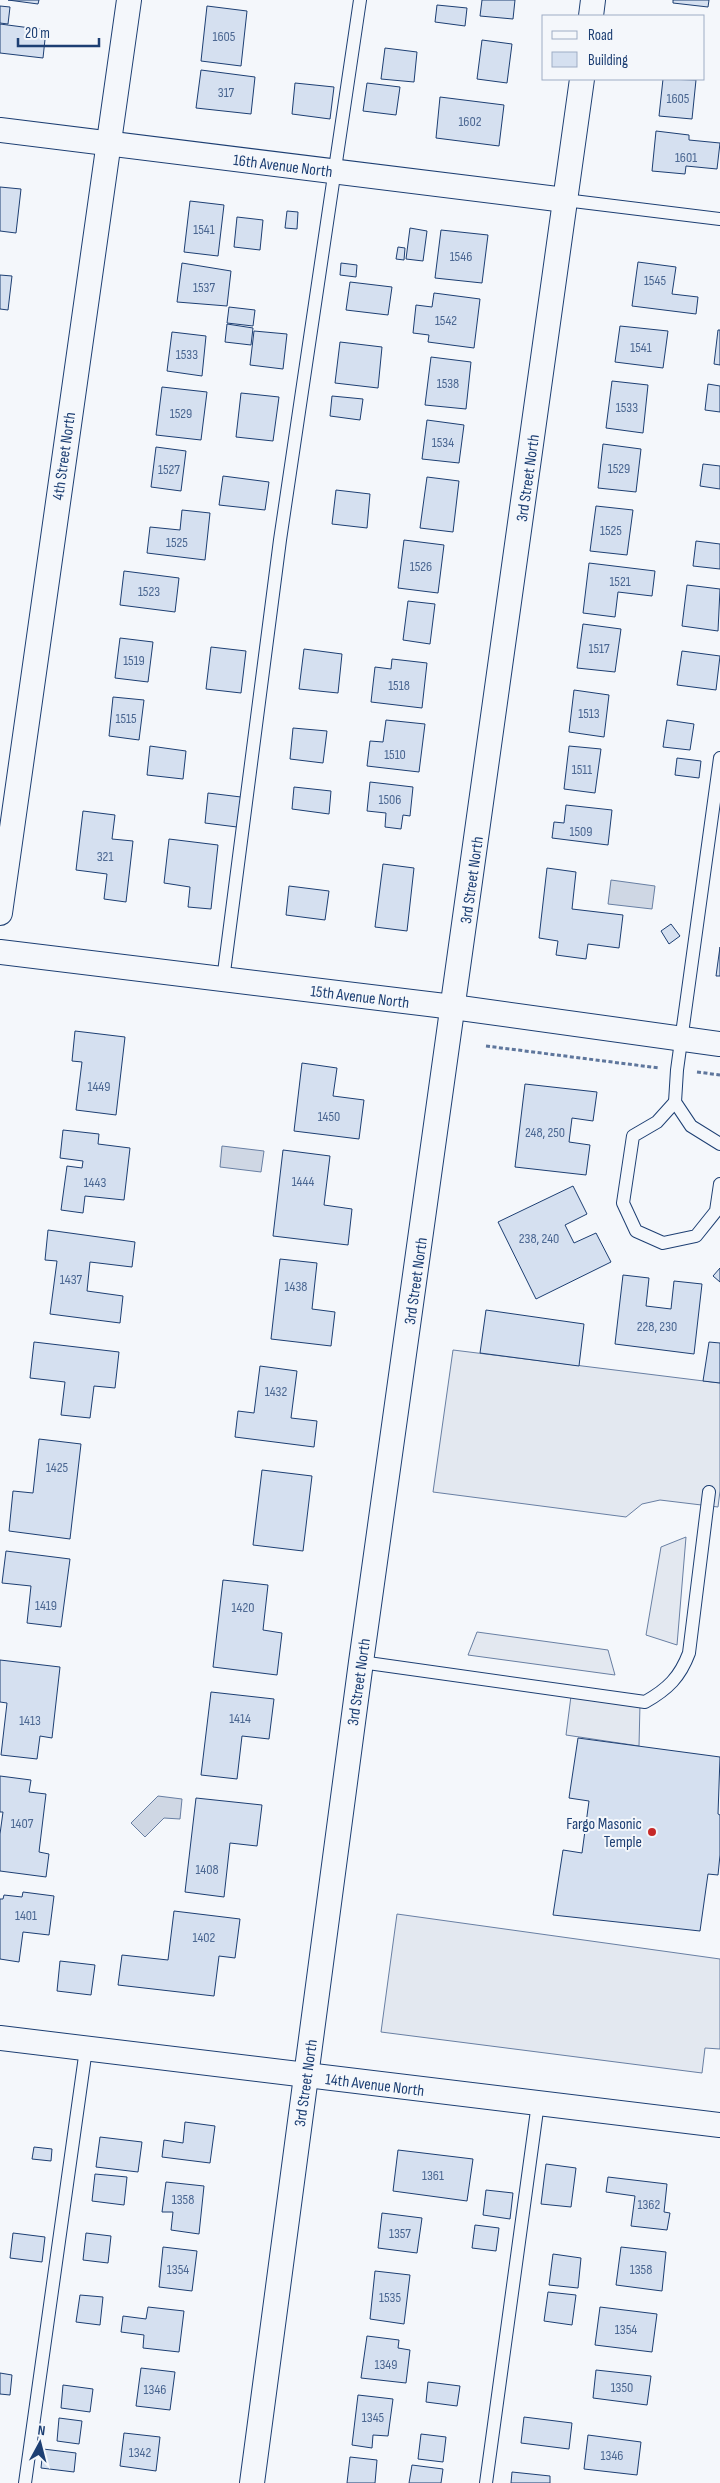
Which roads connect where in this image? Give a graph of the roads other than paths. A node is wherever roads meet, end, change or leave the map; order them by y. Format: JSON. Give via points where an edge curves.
{"nodes":[{"id":1,"x":129,"y":0,"type":"edge"},
{"id":2,"x":360,"y":0,"type":"edge"},
{"id":3,"x":593,"y":0,"type":"edge"},
{"id":4,"x":591,"y":15,"type":"edge"},
{"id":5,"x":582,"y":80,"type":"edge"},
{"id":6,"x":0,"y":130,"type":"edge"},
{"id":7,"x":108,"y":144,"type":"junction"},
{"id":8,"x":335,"y":171,"type":"junction"},
{"id":9,"x":565,"y":200,"type":"junction"},
{"id":10,"x":720,"y":220,"type":"edge"},
{"id":11,"x":720,"y":758,"type":"edge"},
{"id":12,"x":0,"y":913,"type":"edge"},
{"id":13,"x":0,"y":952,"type":"edge"},
{"id":14,"x":223,"y":980,"type":"junction"},
{"id":15,"x":453,"y":1007,"type":"junction"},
{"id":16,"x":682,"y":1039,"type":"junction"},
{"id":17,"x":720,"y":1044,"type":"edge"},
{"id":18,"x":675,"y":1102,"type":"junction"},
{"id":19,"x":720,"y":1144,"type":"edge"},
{"id":20,"x":720,"y":1184,"type":"edge"},
{"id":21,"x":709,"y":1492,"type":"dead end"},
{"id":22,"x":361,"y":1662,"type":"junction"},
{"id":23,"x":0,"y":2038,"type":"edge"},
{"id":24,"x":86,"y":2049,"type":"junction"},
{"id":25,"x":306,"y":2076,"type":"junction"},
{"id":26,"x":538,"y":2104,"type":"junction"},
{"id":27,"x":720,"y":2125,"type":"edge"},
{"id":28,"x":24,"y":2483,"type":"edge"},
{"id":29,"x":252,"y":2483,"type":"edge"},
{"id":30,"x":486,"y":2483,"type":"edge"}],
"edges":[{"from":1,"to":7,"type":"street","name":"4th Street North"},
{"from":2,"to":8,"type":"lane"},
{"from":3,"to":4,"type":"street"},
{"from":5,"to":9,"type":"street","name":"3rd Street North"},
{"from":6,"to":7,"type":"street","name":"16th Avenue North"},
{"from":7,"to":8,"type":"street","name":"16th Avenue North"},
{"from":7,"to":12,"type":"street","name":"4th Street North"},
{"from":8,"to":9,"type":"street","name":"16th Avenue North"},
{"from":8,"to":14,"type":"lane","via":[[280,540]]},
{"from":9,"to":10,"type":"lane"},
{"from":9,"to":15,"type":"street","name":"3rd Street North"},
{"from":11,"to":16,"type":"lane"},
{"from":13,"to":14,"type":"street","name":"15th Avenue North"},
{"from":14,"to":15,"type":"street","name":"15th Avenue North"},
{"from":15,"to":16,"type":"street","name":"15th Avenue North"},
{"from":15,"to":22,"type":"street","name":"3rd Street North"},
{"from":16,"to":17,"type":"street","name":"15th Avenue North"},
{"from":16,"to":18,"type":"lane"},
{"from":18,"to":19,"type":"lane","via":[[691,1126]]},
{"from":18,"to":20,"type":"lane","via":[[657,1122],[633,1136],[623,1203],[636,1231],[664,1243],[696,1236],[716,1211]]},
{"from":21,"to":22,"type":"lane","via":[[689,1653],[673,1683],[645,1702]]},
{"from":22,"to":25,"type":"street","name":"3rd Street North"},
{"from":23,"to":24,"type":"street","name":"14th Avenue North"},
{"from":24,"to":25,"type":"street","name":"14th Avenue North"},
{"from":24,"to":28,"type":"lane"},
{"from":25,"to":26,"type":"street","name":"14th Avenue North"},
{"from":25,"to":29,"type":"street","name":"3rd Street North"},
{"from":26,"to":27,"type":"street","name":"14th Avenue North"},
{"from":26,"to":30,"type":"lane"}]}
